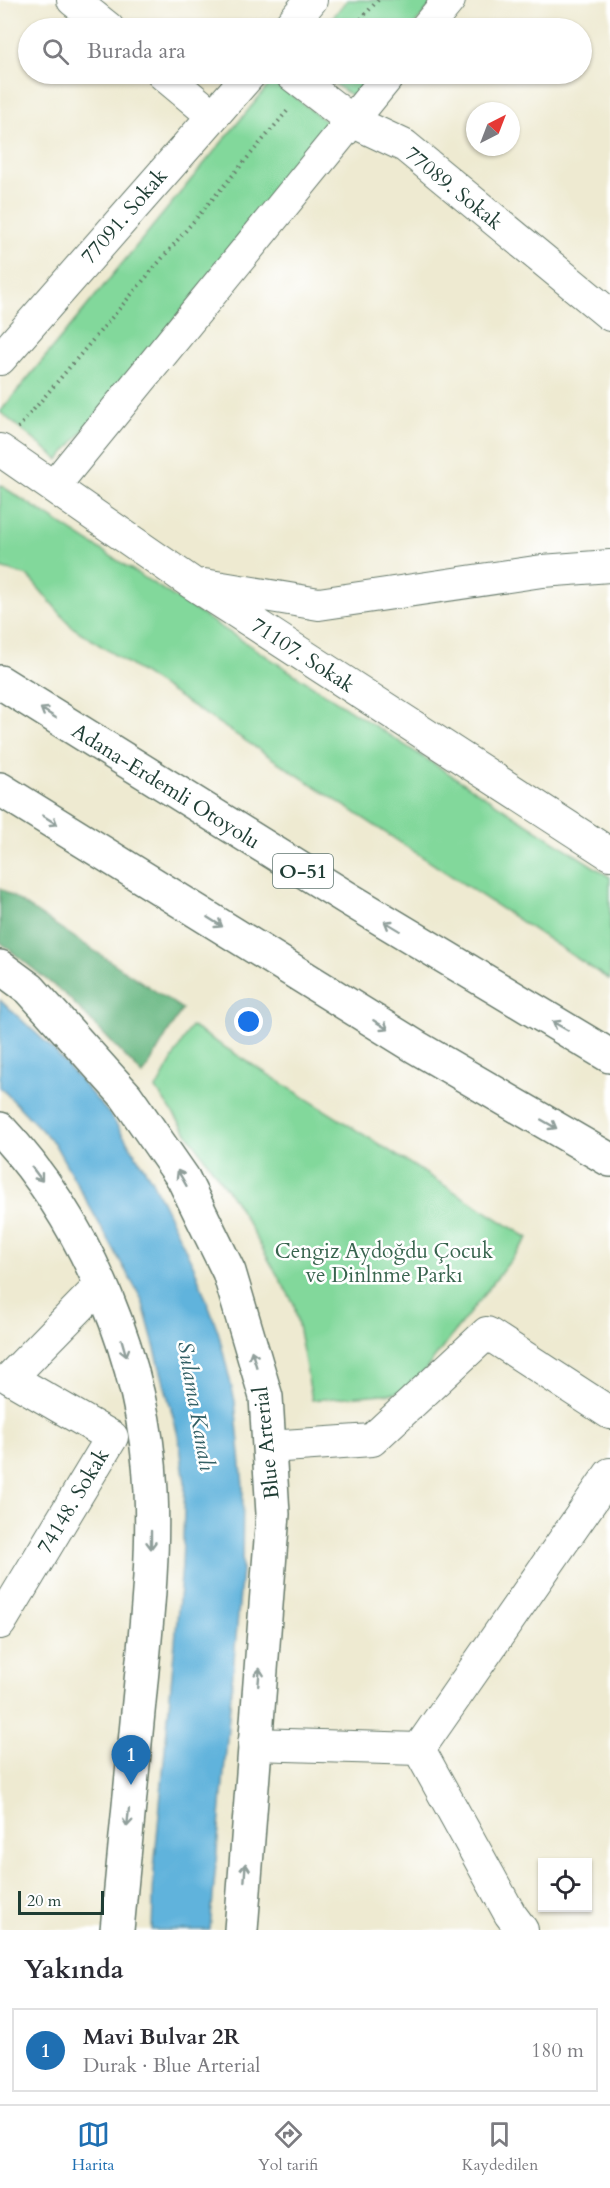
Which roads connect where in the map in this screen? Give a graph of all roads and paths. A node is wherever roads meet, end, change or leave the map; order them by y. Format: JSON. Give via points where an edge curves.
{"nodes":[{"id":1,"x":74,"y":0,"type":"edge"},
{"id":2,"x":311,"y":0,"type":"edge"},
{"id":3,"x":378,"y":0,"type":"edge"},
{"id":4,"x":448,"y":0,"type":"edge"},
{"id":5,"x":96,"y":18,"type":"edge"},
{"id":6,"x":296,"y":18,"type":"edge"},
{"id":7,"x":362,"y":18,"type":"edge"},
{"id":8,"x":434,"y":18,"type":"edge"},
{"id":9,"x":175,"y":84,"type":"edge"},
{"id":10,"x":241,"y":84,"type":"edge"},
{"id":11,"x":304,"y":84,"type":"edge"},
{"id":12,"x":382,"y":84,"type":"edge"},
{"id":13,"x":290,"y":109,"type":"dead end"},
{"id":14,"x":212,"y":115,"type":"junction"},
{"id":15,"x":352,"y":121,"type":"junction"},
{"id":16,"x":610,"y":315,"type":"edge"},
{"id":17,"x":0,"y":359,"type":"edge"},
{"id":18,"x":5,"y":443,"type":"edge"},
{"id":19,"x":54,"y":486,"type":"junction"},
{"id":20,"x":610,"y":566,"type":"edge"},
{"id":21,"x":192,"y":583,"type":"junction"},
{"id":22,"x":0,"y":682,"type":"edge"},
{"id":23,"x":0,"y":789,"type":"edge"},
{"id":24,"x":610,"y":854,"type":"edge"},
{"id":25,"x":0,"y":967,"type":"edge"},
{"id":26,"x":610,"y":1056,"type":"edge"},
{"id":27,"x":0,"y":1129,"type":"edge"},
{"id":28,"x":610,"y":1160,"type":"edge"},
{"id":29,"x":100,"y":1286,"type":"junction"},
{"id":30,"x":5,"y":1375,"type":"edge"},
{"id":31,"x":610,"y":1413,"type":"edge"},
{"id":32,"x":269,"y":1448,"type":"junction"},
{"id":33,"x":610,"y":1474,"type":"edge"},
{"id":34,"x":0,"y":1623,"type":"edge"},
{"id":35,"x":254,"y":1744,"type":"junction"},
{"id":36,"x":420,"y":1749,"type":"junction"},
{"id":37,"x":117,"y":1930,"type":"edge"},
{"id":38,"x":241,"y":1930,"type":"edge"},
{"id":39,"x":522,"y":1930,"type":"edge"}],
"edges":[{"from":1,"to":5,"type":"street"},
{"from":2,"to":6,"type":"street"},
{"from":3,"to":7,"type":"path"},
{"from":4,"to":8,"type":"street"},
{"from":9,"to":14,"type":"street"},
{"from":10,"to":14,"type":"street","name":"77091. Sokak"},
{"from":11,"to":15,"type":"street","name":"77089. Sokak"},
{"from":12,"to":15,"type":"street"},
{"from":13,"to":18,"type":"path"},
{"from":14,"to":17,"type":"street","name":"77091. Sokak"},
{"from":15,"to":16,"type":"street","name":"77089. Sokak","via":[[405,146]]},
{"from":15,"to":19,"type":"street"},
{"from":18,"to":19,"type":"street","name":"71107. Sokak"},
{"from":19,"to":21,"type":"street","name":"71107. Sokak"},
{"from":20,"to":21,"type":"street","via":[[542,571],[319,604]]},
{"from":21,"to":24,"type":"street","name":"71107. Sokak"},
{"from":26,"to":22,"type":"main road","name":"Adana-Erdemli Otoyolu","number":"O-51","one_way":true,"via":[[346,898]]},
{"from":23,"to":28,"type":"main road","one_way":true,"via":[[416,1047]]},
{"from":32,"to":25,"type":"main road","name":"Blue Arterial","one_way":true,"via":[[266,1397],[228,1272],[183,1178],[126,1096],[30,989]]},
{"from":27,"to":29,"type":"main road","one_way":true,"via":[[53,1197],[84,1249]]},
{"from":29,"to":30,"type":"street","name":"74148. Sokak"},
{"from":29,"to":37,"type":"main road","one_way":true,"via":[[116,1323],[138,1398],[151,1492],[151,1572]]},
{"from":30,"to":34,"type":"street","name":"74148. Sokak","via":[[112,1437]]},
{"from":31,"to":32,"type":"street","via":[[488,1333],[372,1440]]},
{"from":35,"to":32,"type":"main road","name":"Blue Arterial","one_way":true,"via":[[273,1514]]},
{"from":33,"to":36,"type":"street"},
{"from":35,"to":36,"type":"street"},
{"from":38,"to":35,"type":"main road","name":"Blue Arterial","one_way":true},
{"from":36,"to":39,"type":"street"}]}
